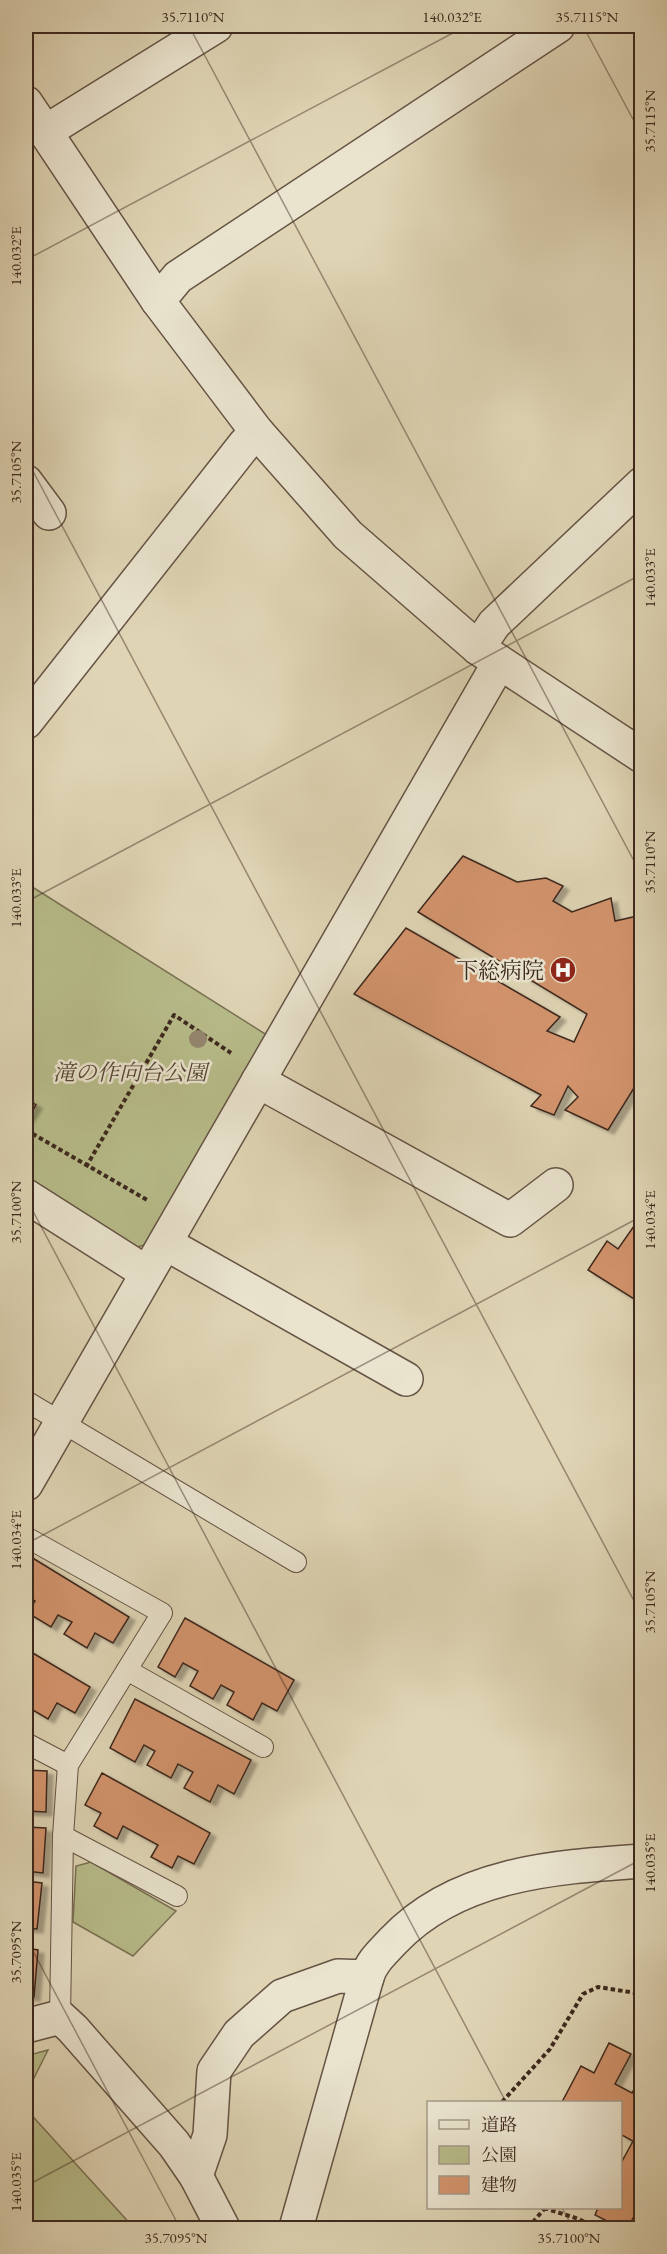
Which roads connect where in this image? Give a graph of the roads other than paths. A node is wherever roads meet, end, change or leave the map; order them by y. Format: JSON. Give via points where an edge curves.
{"nodes":[{"id":1,"x":216,"y":26,"type":"edge"},
{"id":2,"x":558,"y":26,"type":"edge"},
{"id":3,"x":26,"y":103,"type":"edge"},
{"id":4,"x":45,"y":132,"type":"junction"},
{"id":5,"x":158,"y":301,"type":"junction"},
{"id":6,"x":257,"y":432,"type":"junction"},
{"id":7,"x":26,"y":482,"type":"edge"},
{"id":8,"x":642,"y":484,"type":"edge"},
{"id":9,"x":49,"y":513,"type":"dead end"},
{"id":10,"x":488,"y":656,"type":"junction"},
{"id":11,"x":26,"y":722,"type":"edge"},
{"id":12,"x":642,"y":756,"type":"edge"},
{"id":13,"x":261,"y":1077,"type":"junction"},
{"id":14,"x":556,"y":1185,"type":"dead end"},
{"id":15,"x":26,"y":1196,"type":"edge"},
{"id":16,"x":171,"y":1232,"type":"junction"},
{"id":17,"x":147,"y":1273,"type":"junction"},
{"id":18,"x":406,"y":1379,"type":"dead end"},
{"id":19,"x":26,"y":1401,"type":"edge"},
{"id":20,"x":60,"y":1424,"type":"junction"},
{"id":21,"x":26,"y":1484,"type":"edge"},
{"id":22,"x":26,"y":1537,"type":"edge"},
{"id":23,"x":296,"y":1562,"type":"dead end"},
{"id":24,"x":127,"y":1670,"type":"junction"},
{"id":25,"x":26,"y":1743,"type":"edge"},
{"id":26,"x":263,"y":1747,"type":"dead end"},
{"id":27,"x":68,"y":1765,"type":"junction"},
{"id":28,"x":63,"y":1836,"type":"junction"},
{"id":29,"x":642,"y":1861,"type":"edge"},
{"id":30,"x":177,"y":1896,"type":"dead end"},
{"id":31,"x":367,"y":1977,"type":"junction"},
{"id":32,"x":60,"y":2017,"type":"junction"},
{"id":33,"x":26,"y":2026,"type":"edge"},
{"id":34,"x":196,"y":2176,"type":"junction"},
{"id":35,"x":223,"y":2229,"type":"edge"},
{"id":36,"x":296,"y":2229,"type":"edge"}],
"edges":[{"from":1,"to":4,"type":"street"},
{"from":2,"to":5,"type":"street","via":[[178,278]]},
{"from":3,"to":4,"type":"street"},
{"from":4,"to":5,"type":"street"},
{"from":5,"to":6,"type":"street"},
{"from":6,"to":10,"type":"street","via":[[348,535]]},
{"from":6,"to":11,"type":"street"},
{"from":7,"to":9,"type":"street"},
{"from":8,"to":10,"type":"street","via":[[494,624]]},
{"from":10,"to":12,"type":"street"},
{"from":10,"to":13,"type":"street"},
{"from":13,"to":14,"type":"street","via":[[510,1220]]},
{"from":13,"to":16,"type":"street"},
{"from":15,"to":17,"type":"street"},
{"from":16,"to":17,"type":"street"},
{"from":16,"to":18,"type":"street"},
{"from":17,"to":20,"type":"street"},
{"from":19,"to":20,"type":"lane"},
{"from":20,"to":21,"type":"street"},
{"from":20,"to":23,"type":"lane"},
{"from":22,"to":24,"type":"lane","via":[[162,1613]]},
{"from":24,"to":26,"type":"lane"},
{"from":24,"to":27,"type":"lane"},
{"from":25,"to":27,"type":"lane"},
{"from":27,"to":28,"type":"lane"},
{"from":28,"to":30,"type":"lane"},
{"from":28,"to":32,"type":"lane"},
{"from":29,"to":31,"type":"street","via":[[560,1866],[462,1892],[427,1911],[403,1931],[370,1966]]},
{"from":31,"to":34,"type":"street","via":[[338,1976],[282,1996],[239,2034],[214,2071],[210,2135]]},
{"from":31,"to":36,"type":"street"},
{"from":32,"to":33,"type":"street"},
{"from":32,"to":34,"type":"street","via":[[174,2144]]},
{"from":34,"to":35,"type":"street"}]}
